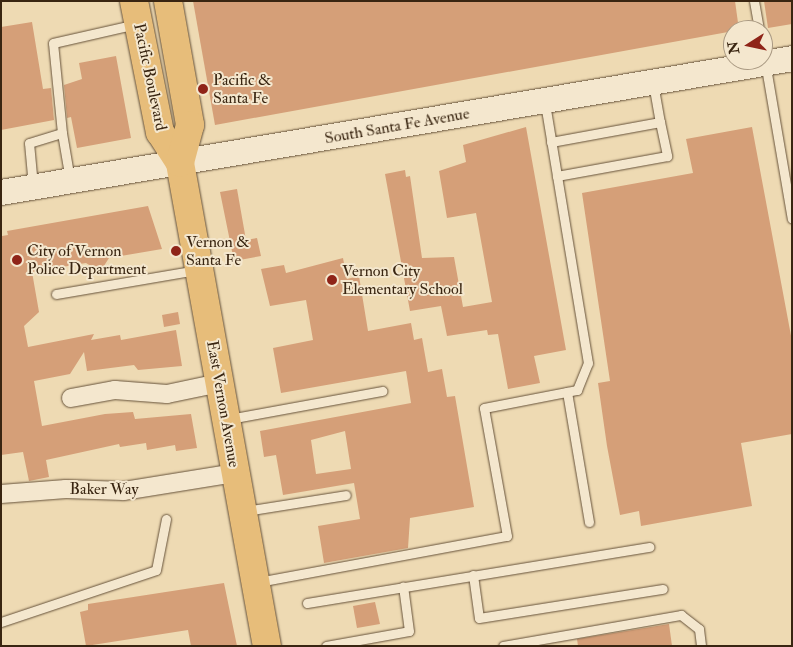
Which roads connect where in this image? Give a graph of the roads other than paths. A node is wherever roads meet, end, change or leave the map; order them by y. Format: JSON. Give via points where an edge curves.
{"nodes":[{"id":1,"x":168,"y":1,"type":"edge"},
{"id":2,"x":754,"y":1,"type":"edge"},
{"id":3,"x":136,"y":12,"type":"edge"},
{"id":4,"x":758,"y":20,"type":"edge"},
{"id":5,"x":773,"y":57,"type":"edge"},
{"id":6,"x":792,"y":58,"type":"edge"},
{"id":7,"x":723,"y":66,"type":"edge"},
{"id":8,"x":766,"y":70,"type":"edge"},
{"id":9,"x":653,"y":82,"type":"junction"},
{"id":10,"x":544,"y":101,"type":"junction"},
{"id":11,"x":660,"y":122,"type":"junction"},
{"id":12,"x":62,"y":134,"type":"junction"},
{"id":13,"x":551,"y":142,"type":"junction"},
{"id":14,"x":180,"y":163,"type":"junction"},
{"id":15,"x":557,"y":176,"type":"junction"},
{"id":16,"x":70,"y":180,"type":"junction"},
{"id":17,"x":33,"y":186,"type":"junction"},
{"id":18,"x":1,"y":192,"type":"edge"},
{"id":19,"x":792,"y":219,"type":"edge"},
{"id":20,"x":199,"y":269,"type":"junction"},
{"id":21,"x":56,"y":294,"type":"dead end"},
{"id":22,"x":220,"y":383,"type":"junction"},
{"id":23,"x":382,"y":391,"type":"dead end"},
{"id":24,"x":567,"y":392,"type":"junction"},
{"id":25,"x":71,"y":398,"type":"dead end"},
{"id":26,"x":226,"y":420,"type":"junction"},
{"id":27,"x":236,"y":473,"type":"junction"},
{"id":28,"x":1,"y":494,"type":"edge"},
{"id":29,"x":346,"y":495,"type":"dead end"},
{"id":30,"x":243,"y":512,"type":"junction"},
{"id":31,"x":166,"y":519,"type":"dead end"},
{"id":32,"x":589,"y":522,"type":"dead end"},
{"id":33,"x":648,"y":547,"type":"dead end"},
{"id":34,"x":473,"y":575,"type":"junction"},
{"id":35,"x":255,"y":582,"type":"junction"},
{"id":36,"x":402,"y":586,"type":"junction"},
{"id":37,"x":662,"y":589,"type":"dead end"},
{"id":38,"x":307,"y":603,"type":"dead end"},
{"id":39,"x":1,"y":622,"type":"edge"},
{"id":40,"x":267,"y":646,"type":"edge"},
{"id":41,"x":326,"y":646,"type":"edge"},
{"id":42,"x":503,"y":646,"type":"edge"},
{"id":43,"x":701,"y":646,"type":"edge"}],
"edges":[{"from":1,"to":14,"type":"main road","name":"Pacific Boulevard","via":[[190,125]]},
{"from":2,"to":4,"type":"lane"},
{"from":3,"to":12,"type":"lane","via":[[112,28],[53,43]]},
{"from":3,"to":14,"type":"main road","name":"Pacific Boulevard","via":[[160,132]]},
{"from":5,"to":6,"type":"main road","name":"South Santa Fe Avenue"},
{"from":7,"to":9,"type":"main road","name":"South Santa Fe Avenue"},
{"from":8,"to":19,"type":"lane"},
{"from":9,"to":10,"type":"main road","name":"South Santa Fe Avenue"},
{"from":9,"to":11,"type":"lane"},
{"from":10,"to":13,"type":"lane"},
{"from":10,"to":14,"type":"main road","name":"South Santa Fe Avenue"},
{"from":11,"to":13,"type":"lane"},
{"from":11,"to":15,"type":"lane","via":[[667,156]]},
{"from":12,"to":16,"type":"lane"},
{"from":12,"to":17,"type":"lane","via":[[29,143]]},
{"from":13,"to":15,"type":"lane"},
{"from":14,"to":16,"type":"main road","name":"South Santa Fe Avenue"},
{"from":14,"to":20,"type":"main road","name":"East Vernon Avenue"},
{"from":15,"to":24,"type":"lane","via":[[588,363],[577,390]]},
{"from":16,"to":17,"type":"main road","name":"South Santa Fe Avenue"},
{"from":17,"to":18,"type":"main road","name":"South Santa Fe Avenue"},
{"from":20,"to":21,"type":"lane"},
{"from":20,"to":22,"type":"main road","name":"East Vernon Avenue"},
{"from":22,"to":25,"type":"street","via":[[167,394],[115,390]]},
{"from":22,"to":26,"type":"main road","name":"East Vernon Avenue"},
{"from":23,"to":26,"type":"lane"},
{"from":24,"to":32,"type":"lane"},
{"from":24,"to":35,"type":"lane","via":[[484,408],[507,536]]},
{"from":26,"to":27,"type":"main road","name":"East Vernon Avenue"},
{"from":27,"to":28,"type":"street","name":"Baker Way","via":[[124,491],[66,489]]},
{"from":27,"to":30,"type":"main road","name":"East Vernon Avenue"},
{"from":29,"to":30,"type":"lane"},
{"from":30,"to":35,"type":"main road","name":"East Vernon Avenue"},
{"from":31,"to":39,"type":"lane","via":[[156,570]]},
{"from":33,"to":34,"type":"lane"},
{"from":34,"to":36,"type":"lane"},
{"from":34,"to":37,"type":"lane","via":[[479,618]]},
{"from":35,"to":40,"type":"main road","name":"East Vernon Avenue"},
{"from":36,"to":38,"type":"lane"},
{"from":36,"to":41,"type":"lane","via":[[409,631]]},
{"from":42,"to":43,"type":"lane","via":[[681,615],[699,628]]}]}
